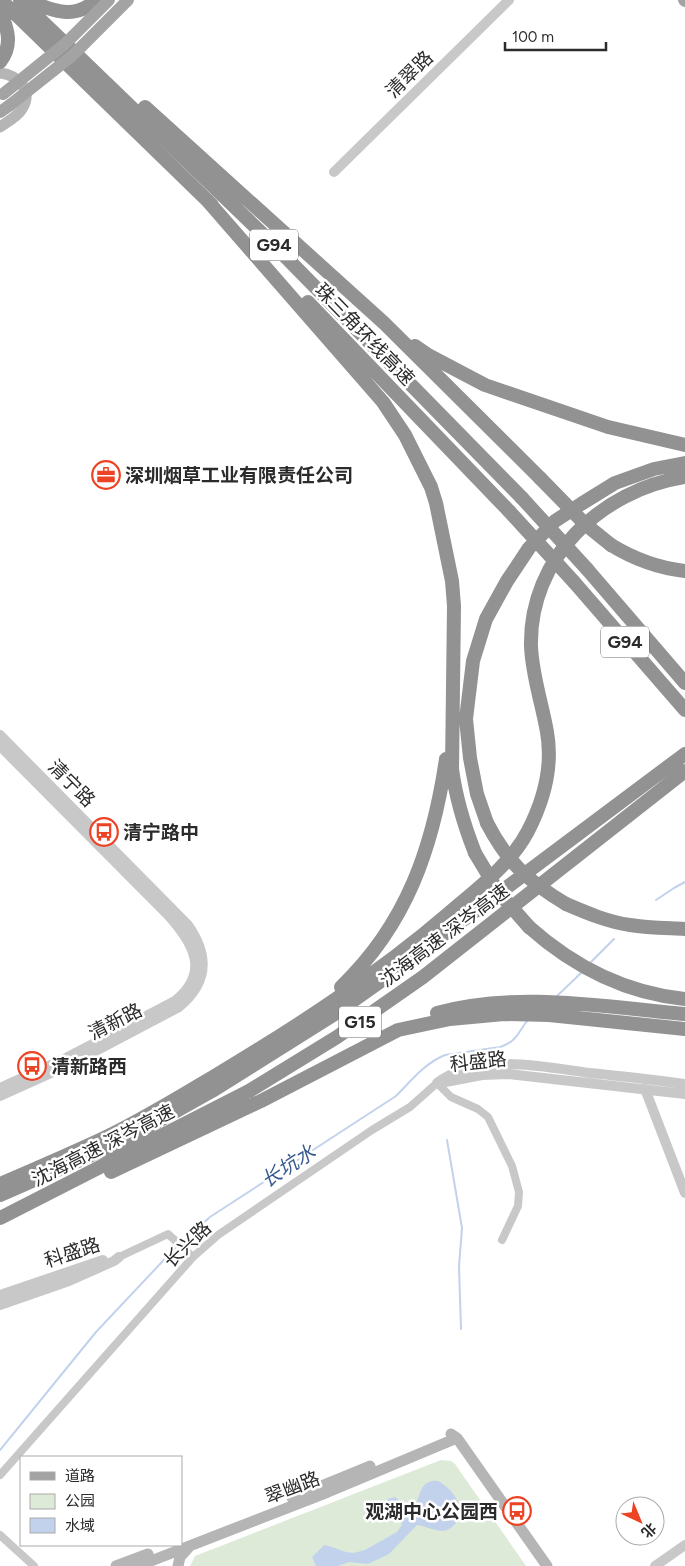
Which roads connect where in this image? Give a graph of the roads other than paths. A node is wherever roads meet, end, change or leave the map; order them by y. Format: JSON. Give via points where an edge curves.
{"nodes":[{"id":1,"x":0,"y":0,"type":"edge"},
{"id":2,"x":20,"y":0,"type":"edge"},
{"id":3,"x":27,"y":0,"type":"edge"},
{"id":4,"x":96,"y":0,"type":"edge"},
{"id":5,"x":108,"y":0,"type":"edge"},
{"id":6,"x":128,"y":0,"type":"edge"},
{"id":7,"x":509,"y":0,"type":"edge"},
{"id":8,"x":0,"y":11,"type":"edge"},
{"id":9,"x":0,"y":62,"type":"edge"},
{"id":10,"x":88,"y":64,"type":"junction"},
{"id":11,"x":0,"y":73,"type":"edge"},
{"id":12,"x":1,"y":95,"type":"edge"},
{"id":13,"x":8,"y":111,"type":"edge"},
{"id":14,"x":0,"y":127,"type":"edge"},
{"id":15,"x":334,"y":172,"type":"dead end"},
{"id":16,"x":206,"y":199,"type":"junction"},
{"id":17,"x":384,"y":323,"type":"junction"},
{"id":18,"x":685,"y":445,"type":"edge"},
{"id":19,"x":685,"y":463,"type":"edge"},
{"id":20,"x":685,"y":477,"type":"edge"},
{"id":21,"x":685,"y":570,"type":"edge"},
{"id":22,"x":685,"y":683,"type":"edge"},
{"id":23,"x":681,"y":706,"type":"edge"},
{"id":24,"x":452,"y":721,"type":"junction"},
{"id":25,"x":0,"y":735,"type":"edge"},
{"id":26,"x":0,"y":746,"type":"edge"},
{"id":27,"x":685,"y":754,"type":"edge"},
{"id":28,"x":685,"y":771,"type":"edge"},
{"id":29,"x":685,"y":929,"type":"edge"},
{"id":30,"x":199,"y":970,"type":"junction"},
{"id":31,"x":685,"y":999,"type":"edge"},
{"id":32,"x":685,"y":1014,"type":"edge"},
{"id":33,"x":298,"y":1024,"type":"junction"},
{"id":34,"x":398,"y":1030,"type":"junction"},
{"id":35,"x":685,"y":1030,"type":"edge"},
{"id":36,"x":437,"y":1083,"type":"junction"},
{"id":37,"x":685,"y":1084,"type":"edge"},
{"id":38,"x":0,"y":1088,"type":"edge"},
{"id":39,"x":645,"y":1089,"type":"junction"},
{"id":40,"x":685,"y":1094,"type":"edge"},
{"id":41,"x":0,"y":1096,"type":"edge"},
{"id":42,"x":0,"y":1184,"type":"edge"},
{"id":43,"x":685,"y":1193,"type":"edge"},
{"id":44,"x":0,"y":1195,"type":"edge"},
{"id":45,"x":6,"y":1216,"type":"edge"},
{"id":46,"x":502,"y":1240,"type":"dead end"},
{"id":47,"x":119,"y":1257,"type":"junction"},
{"id":48,"x":193,"y":1257,"type":"junction"},
{"id":49,"x":0,"y":1294,"type":"edge"},
{"id":50,"x":0,"y":1306,"type":"edge"},
{"id":51,"x":452,"y":1437,"type":"junction"},
{"id":52,"x":0,"y":1475,"type":"edge"},
{"id":53,"x":0,"y":1535,"type":"edge"},
{"id":54,"x":185,"y":1544,"type":"edge"},
{"id":55,"x":685,"y":1545,"type":"edge"},
{"id":56,"x":171,"y":1546,"type":"edge"},
{"id":57,"x":182,"y":1546,"type":"edge"},
{"id":58,"x":156,"y":1561,"type":"edge"},
{"id":59,"x":34,"y":1566,"type":"edge"},
{"id":60,"x":116,"y":1566,"type":"edge"},
{"id":61,"x":138,"y":1566,"type":"edge"},
{"id":62,"x":178,"y":1566,"type":"edge"},
{"id":63,"x":538,"y":1566,"type":"edge"},
{"id":64,"x":547,"y":1566,"type":"edge"},
{"id":65,"x":655,"y":1566,"type":"edge"}],
"edges":[{"from":1,"to":16,"type":"highway","name":"珠三角环线高速","number":"G94"},
{"from":2,"to":10,"type":"highway","name":"珠三角环线高速","number":"G94"},
{"from":3,"to":4,"type":"highway","via":[[50,9],[77,12]]},
{"from":5,"to":12,"type":"main road","bridge":true,"via":[[65,44]]},
{"from":6,"to":13,"type":"main road","bridge":true,"via":[[73,55]]},
{"from":7,"to":15,"type":"street","name":"清翠路"},
{"from":8,"to":9,"type":"highway","via":[[9,36],[8,47]]},
{"from":10,"to":17,"type":"highway","via":[[124,89]]},
{"from":10,"to":22,"type":"highway","name":"珠三角环线高速","number":"G94","bridge":true,"via":[[271,242],[522,498]]},
{"from":11,"to":13,"type":"main road","via":[[16,78],[25,91],[22,110]]},
{"from":13,"to":14,"type":"main road"},
{"from":16,"to":23,"type":"highway","name":"珠三角环线高速","number":"G94","bridge":true,"via":[[509,511]]},
{"from":16,"to":24,"type":"highway","via":[[384,402],[425,473],[436,504],[454,593]]},
{"from":17,"to":18,"type":"highway","via":[[428,355],[485,385],[608,428]]},
{"from":17,"to":21,"type":"highway","bridge":true,"via":[[585,524],[624,553],[650,564]]},
{"from":19,"to":29,"type":"highway","bridge":true,"via":[[654,469],[616,483],[555,522],[529,548],[486,619],[473,661],[466,719],[477,794],[498,845],[512,863],[566,904],[598,917],[618,923]]},
{"from":20,"to":33,"type":"highway","via":[[634,492],[602,509],[561,550],[542,585],[535,606],[531,647],[548,735],[548,767],[542,801],[520,843],[486,880],[426,933]]},
{"from":24,"to":31,"type":"highway","bridge":true,"via":[[452,769],[463,822],[499,893],[529,928],[550,946],[594,974],[641,991]]},
{"from":24,"to":33,"type":"highway","via":[[431,833],[419,872],[401,908],[382,940],[351,978]]},
{"from":25,"to":30,"type":"street","name":"清宁路","via":[[188,925],[203,954]]},
{"from":26,"to":30,"type":"street","name":"清宁路","via":[[180,929],[193,950]]},
{"from":27,"to":44,"type":"highway","name":"沈海高速 深岑高速","number":"G15","via":[[333,1015],[148,1128]]},
{"from":28,"to":45,"type":"highway","name":"沈海高速 深岑高速","number":"G15","via":[[423,977],[337,1037],[249,1092]]},
{"from":30,"to":38,"type":"street","name":"清新路","via":[[175,1001],[66,1058]]},
{"from":30,"to":41,"type":"street","name":"清新路","via":[[194,994],[179,1007],[69,1065]]},
{"from":32,"to":34,"type":"highway","via":[[535,1002],[491,1003],[438,1013]]},
{"from":33,"to":42,"type":"highway","via":[[153,1112]]},
{"from":34,"to":35,"type":"highway","via":[[476,1015],[549,1015]]},
{"from":34,"to":45,"type":"highway","via":[[145,1157]]},
{"from":36,"to":37,"type":"street","name":"科盛路","via":[[462,1070],[503,1064]]},
{"from":36,"to":39,"type":"street","name":"科盛路","via":[[508,1074]]},
{"from":36,"to":46,"type":"street","via":[[451,1097],[488,1117],[512,1166],[519,1192],[518,1206]]},
{"from":36,"to":48,"type":"street","name":"长兴路","via":[[410,1107],[218,1235]]},
{"from":39,"to":40,"type":"street","name":"科盛路"},
{"from":39,"to":43,"type":"street"},
{"from":47,"to":48,"type":"street","via":[[168,1234]]},
{"from":47,"to":49,"type":"street","name":"科盛路"},
{"from":47,"to":50,"type":"street","name":"科盛路","via":[[69,1281]]},
{"from":48,"to":52,"type":"street","name":"长兴路"},
{"from":51,"to":54,"type":"main road","name":"翠幽路"},
{"from":51,"to":63,"type":"main road"},
{"from":51,"to":64,"type":"main road"},
{"from":53,"to":59,"type":"street"},
{"from":54,"to":62,"type":"main road"},
{"from":55,"to":65,"type":"street"},
{"from":56,"to":58,"type":"main road","name":"翠幽路"},
{"from":57,"to":58,"type":"main road","name":"翠幽路"},
{"from":58,"to":60,"type":"main road","name":"翠幽路"},
{"from":58,"to":61,"type":"main road","name":"翠幽路"}]}
